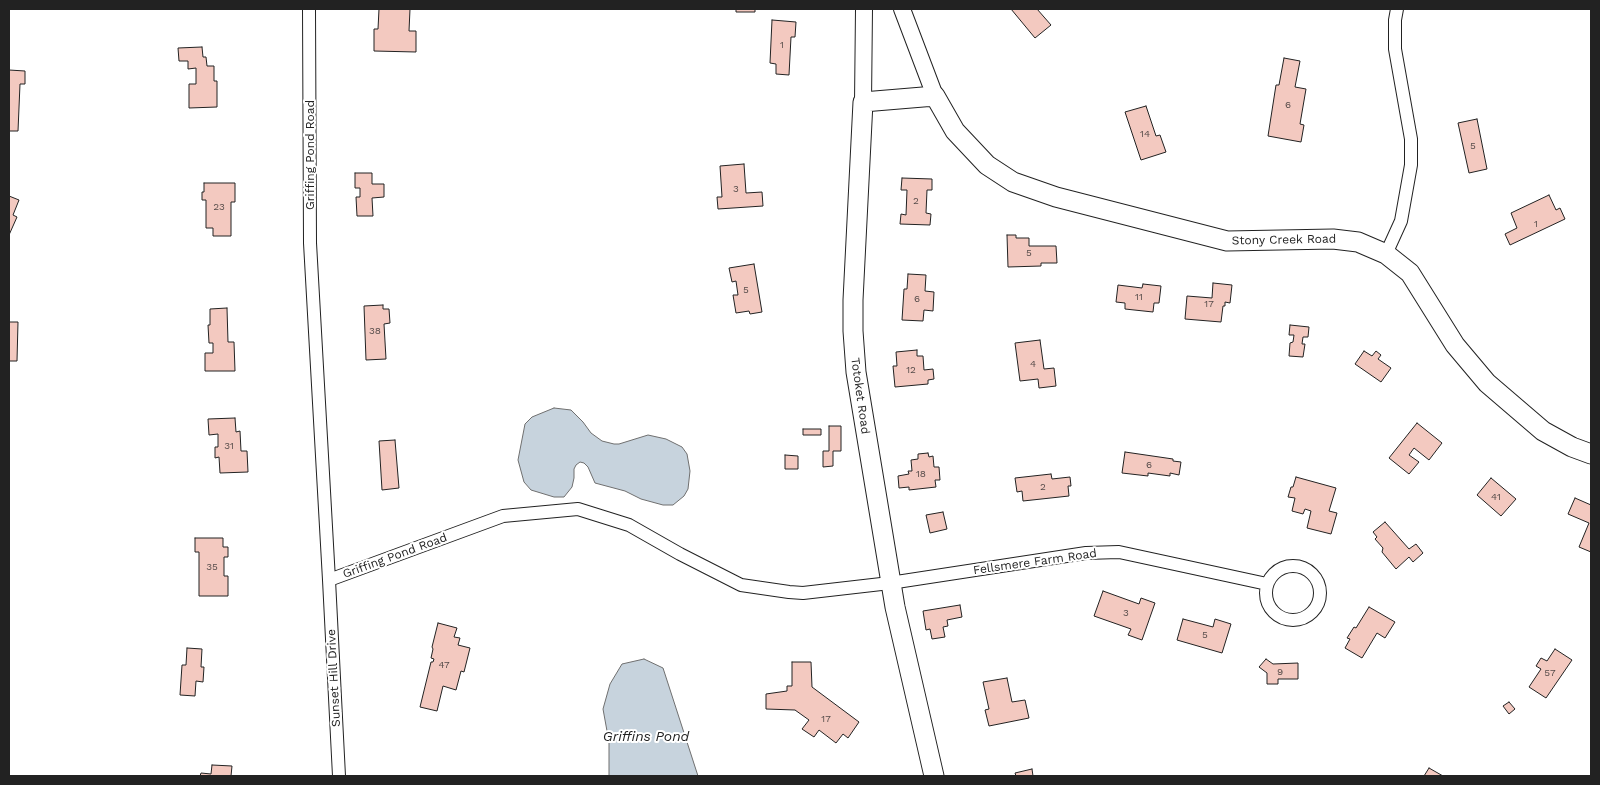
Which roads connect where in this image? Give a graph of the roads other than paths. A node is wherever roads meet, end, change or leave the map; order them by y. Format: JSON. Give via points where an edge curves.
{"nodes":[{"id":1,"x":309,"y":9,"type":"edge"},
{"id":2,"x":864,"y":9,"type":"edge"},
{"id":3,"x":902,"y":9,"type":"edge"},
{"id":4,"x":1397,"y":9,"type":"edge"},
{"id":5,"x":935,"y":96,"type":"junction"},
{"id":6,"x":863,"y":102,"type":"junction"},
{"id":7,"x":1386,"y":254,"type":"junction"},
{"id":8,"x":1591,"y":454,"type":"edge"},
{"id":9,"x":330,"y":580,"type":"junction"},
{"id":10,"x":890,"y":583,"type":"junction"},
{"id":11,"x":1267,"y":584,"type":"junction"},
{"id":12,"x":339,"y":776,"type":"edge"},
{"id":13,"x":934,"y":776,"type":"edge"}],
"edges":[{"from":1,"to":9,"type":"street","name":"Griffing Pond Road","via":[[310,243]]},
{"from":2,"to":6,"type":"street","name":"Totoket Road"},
{"from":3,"to":5,"type":"street","name":"Stony Creek Road"},
{"from":4,"to":7,"type":"street","via":[[1395,49],[1411,140],[1411,164],[1401,221]]},
{"from":5,"to":6,"type":"main road"},
{"from":5,"to":7,"type":"main road","name":"Stony Creek Road","via":[[955,131],[987,165],[1013,182],[1056,198],[1227,241],[1333,239],[1358,242]]},
{"from":6,"to":10,"type":"main road","name":"Totoket Road","via":[[853,300],[854,350]]},
{"from":7,"to":8,"type":"main road","name":"Stony Creek Road","via":[[1410,273],[1455,345],[1487,383],[1543,431]]},
{"from":9,"to":10,"type":"street","name":"Griffing Pond Road","via":[[503,516],[578,508],[629,525],[741,585],[803,593]]},
{"from":9,"to":12,"type":"street","name":"Sunset Hill Drive"},
{"from":10,"to":11,"type":"street","name":"Fellsmere Farm Road","via":[[1086,552],[1120,552]]},
{"from":10,"to":13,"type":"main road","name":"Totoket Road"},
{"from":11,"to":11,"type":"street","via":[[1268,605],[1284,619],[1306,618],[1320,602],[1318,580],[1302,566],[1281,568]]}]}
